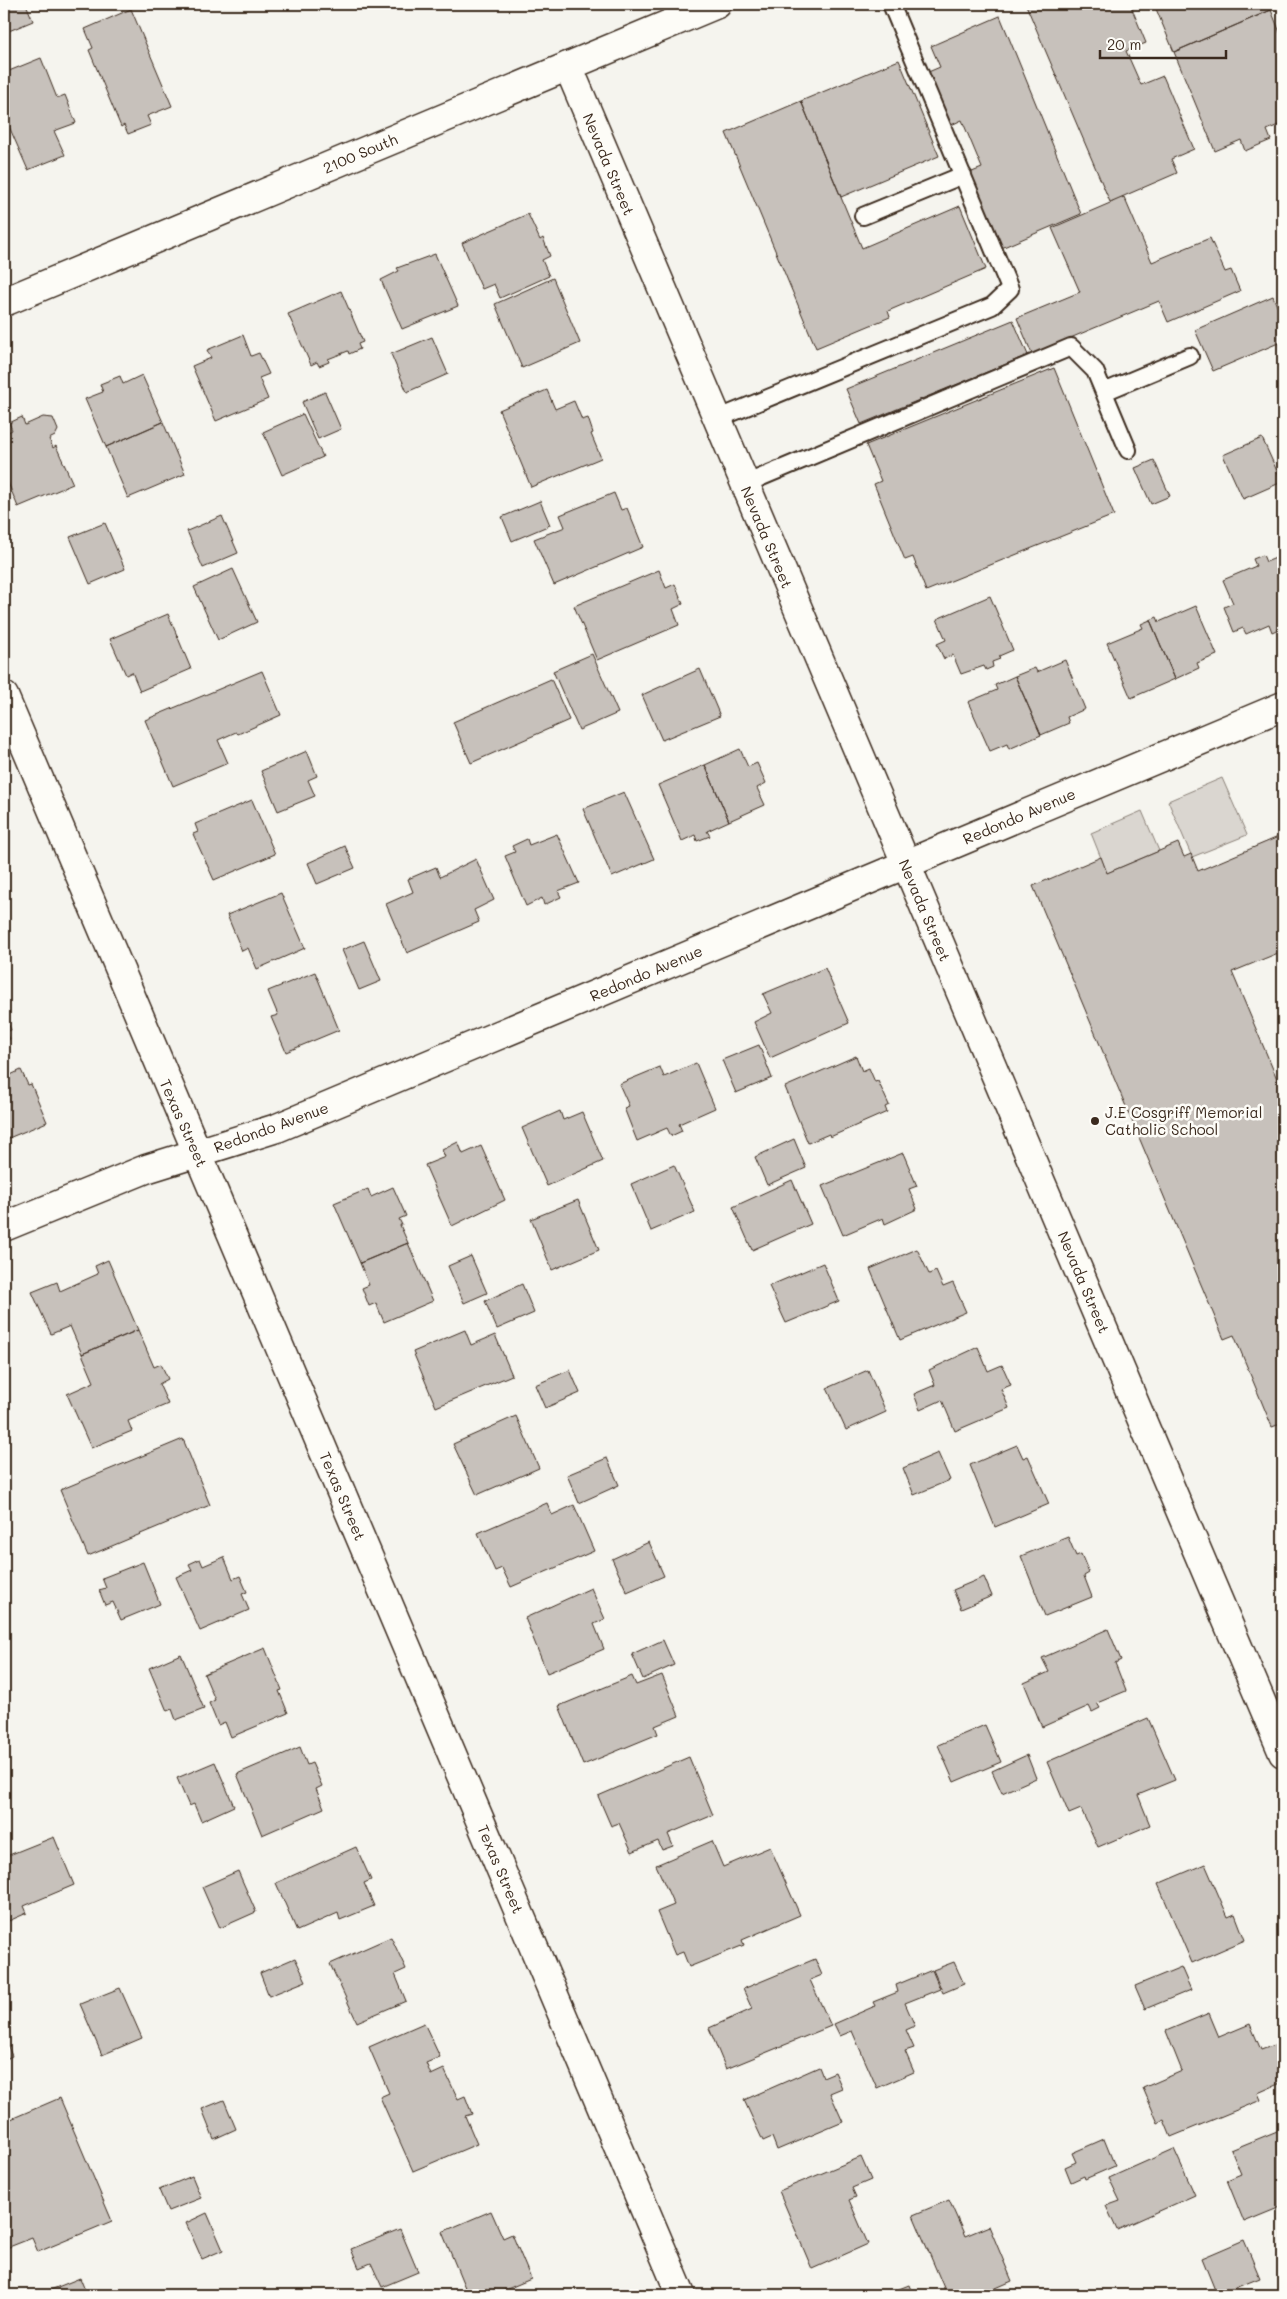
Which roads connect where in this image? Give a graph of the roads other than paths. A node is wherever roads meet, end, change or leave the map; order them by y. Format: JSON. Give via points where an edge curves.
{"nodes":[{"id":1,"x":717,"y":4,"type":"edge"},
{"id":2,"x":891,"y":4,"type":"edge"},
{"id":3,"x":568,"y":66,"type":"junction"},
{"id":4,"x":963,"y":175,"type":"junction"},
{"id":5,"x":863,"y":216,"type":"dead end"},
{"id":6,"x":4,"y":302,"type":"edge"},
{"id":7,"x":1190,"y":356,"type":"dead end"},
{"id":8,"x":1104,"y":392,"type":"junction"},
{"id":9,"x":717,"y":419,"type":"junction"},
{"id":10,"x":1128,"y":450,"type":"dead end"},
{"id":11,"x":745,"y":484,"type":"junction"},
{"id":12,"x":4,"y":696,"type":"edge"},
{"id":13,"x":1283,"y":706,"type":"edge"},
{"id":14,"x":906,"y":864,"type":"junction"},
{"id":15,"x":197,"y":1154,"type":"junction"},
{"id":16,"x":4,"y":1227,"type":"edge"},
{"id":17,"x":1283,"y":1753,"type":"edge"},
{"id":18,"x":681,"y":2295,"type":"edge"}],
"edges":[{"from":1,"to":3,"type":"street","name":"2100 South"},
{"from":2,"to":4,"type":"lane"},
{"from":3,"to":6,"type":"street","name":"2100 South"},
{"from":3,"to":9,"type":"street","name":"Nevada Street"},
{"from":4,"to":5,"type":"lane"},
{"from":4,"to":9,"type":"lane","via":[[1010,289],[992,306]]},
{"from":7,"to":8,"type":"lane"},
{"from":8,"to":10,"type":"lane"},
{"from":8,"to":11,"type":"lane","via":[[1094,371],[1071,347]]},
{"from":9,"to":11,"type":"street","name":"Nevada Street"},
{"from":11,"to":14,"type":"street","name":"Nevada Street"},
{"from":12,"to":15,"type":"street","name":"Texas Street"},
{"from":13,"to":14,"type":"street","name":"Redondo Avenue"},
{"from":14,"to":15,"type":"street","name":"Redondo Avenue","via":[[277,1128]]},
{"from":14,"to":17,"type":"street","name":"Nevada Street"},
{"from":15,"to":16,"type":"street","name":"Redondo Avenue","via":[[137,1173]]},
{"from":15,"to":18,"type":"street","name":"Texas Street"}]}
